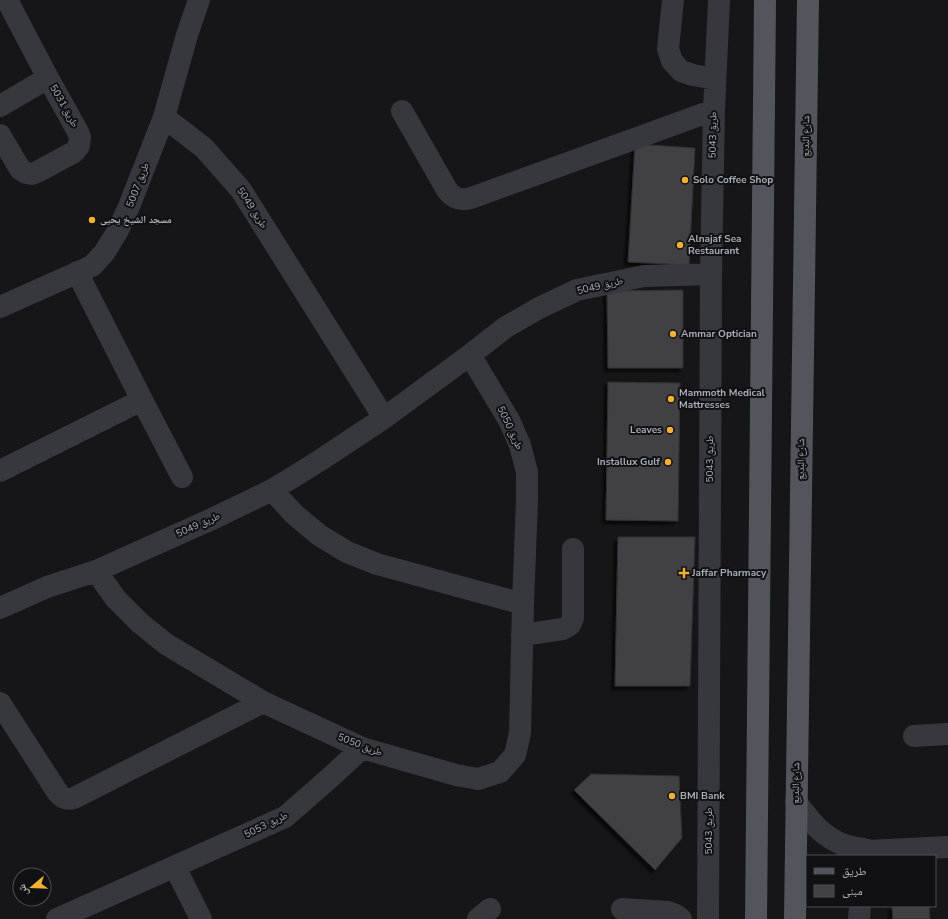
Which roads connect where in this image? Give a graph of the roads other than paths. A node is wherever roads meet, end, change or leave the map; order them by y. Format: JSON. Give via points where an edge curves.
{"nodes":[{"id":1,"x":8,"y":0,"type":"edge"},
{"id":2,"x":199,"y":0,"type":"edge"},
{"id":3,"x":673,"y":0,"type":"edge"},
{"id":4,"x":719,"y":0,"type":"edge"},
{"id":5,"x":765,"y":0,"type":"edge"},
{"id":6,"x":808,"y":0,"type":"edge"},
{"id":7,"x":48,"y":78,"type":"junction"},
{"id":8,"x":715,"y":79,"type":"junction"},
{"id":9,"x":0,"y":106,"type":"edge"},
{"id":10,"x":714,"y":110,"type":"junction"},
{"id":11,"x":402,"y":111,"type":"dead end"},
{"id":12,"x":164,"y":117,"type":"junction"},
{"id":13,"x":0,"y":135,"type":"edge"},
{"id":14,"x":77,"y":272,"type":"junction"},
{"id":15,"x":711,"y":274,"type":"junction"},
{"id":16,"x":0,"y":307,"type":"edge"},
{"id":17,"x":470,"y":355,"type":"junction"},
{"id":18,"x":142,"y":400,"type":"junction"},
{"id":19,"x":384,"y":418,"type":"junction"},
{"id":20,"x":0,"y":471,"type":"edge"},
{"id":21,"x":182,"y":477,"type":"dead end"},
{"id":22,"x":272,"y":490,"type":"junction"},
{"id":23,"x":573,"y":549,"type":"dead end"},
{"id":24,"x":96,"y":571,"type":"junction"},
{"id":25,"x":523,"y":604,"type":"junction"},
{"id":26,"x":0,"y":608,"type":"edge"},
{"id":27,"x":522,"y":635,"type":"junction"},
{"id":28,"x":263,"y":702,"type":"junction"},
{"id":29,"x":0,"y":703,"type":"edge"},
{"id":30,"x":948,"y":734,"type":"edge"},
{"id":31,"x":914,"y":736,"type":"dead end"},
{"id":32,"x":362,"y":748,"type":"junction"},
{"id":33,"x":796,"y":802,"type":"junction"},
{"id":34,"x":948,"y":847,"type":"edge"},
{"id":35,"x":868,"y":853,"type":"edge"},
{"id":36,"x":854,"y":855,"type":"edge"},
{"id":37,"x":175,"y":867,"type":"junction"},
{"id":38,"x":806,"y":891,"type":"edge"},
{"id":39,"x":860,"y":907,"type":"edge"},
{"id":40,"x":622,"y":909,"type":"dead end"},
{"id":41,"x":795,"y":914,"type":"edge"},
{"id":42,"x":707,"y":918,"type":"edge"},
{"id":43,"x":57,"y":919,"type":"edge"},
{"id":44,"x":202,"y":919,"type":"edge"},
{"id":45,"x":681,"y":919,"type":"edge"},
{"id":46,"x":756,"y":919,"type":"edge"},
{"id":47,"x":859,"y":919,"type":"edge"}],
"edges":[{"from":1,"to":7,"type":"street","name":"طريق 5031"},
{"from":2,"to":12,"type":"street","name":"طريق 5007"},
{"from":3,"to":8,"type":"street","via":[[668,49],[672,61],[681,70]]},
{"from":4,"to":8,"type":"street","name":"طريق 5043"},
{"from":5,"to":46,"type":"main road"},
{"from":6,"to":33,"type":"main road","name":"شارع البديع"},
{"from":7,"to":9,"type":"street","name":"طريق 5031"},
{"from":7,"to":13,"type":"street","name":"طريق 5031","via":[[80,137],[79,146],[74,152],[39,171],[26,173],[16,164]]},
{"from":8,"to":10,"type":"street","name":"طريق 5043"},
{"from":10,"to":11,"type":"street","via":[[466,199],[455,198],[447,190]]},
{"from":10,"to":15,"type":"street","name":"طريق 5043"},
{"from":12,"to":14,"type":"street","name":"طريق 5007","via":[[117,232],[92,266]]},
{"from":12,"to":19,"type":"street","name":"طريق 5049","via":[[204,148],[241,190]]},
{"from":14,"to":16,"type":"street","name":"طريق 5007"},
{"from":14,"to":18,"type":"street"},
{"from":15,"to":17,"type":"street","name":"طريق 5049","via":[[644,276],[577,290],[506,327]]},
{"from":15,"to":42,"type":"street","name":"طريق 5043"},
{"from":17,"to":19,"type":"street","name":"طريق 5049"},
{"from":17,"to":25,"type":"street","name":"طريق 5050","via":[[509,420],[520,445],[526,472]]},
{"from":18,"to":20,"type":"street"},
{"from":18,"to":21,"type":"street"},
{"from":19,"to":22,"type":"street","name":"طريق 5049"},
{"from":22,"to":24,"type":"street","name":"طريق 5049"},
{"from":22,"to":25,"type":"street","via":[[304,523],[347,552],[377,564]]},
{"from":23,"to":27,"type":"street","via":[[573,618],[570,625],[563,629]]},
{"from":24,"to":26,"type":"street","name":"طريق 5049","via":[[47,587]]},
{"from":24,"to":28,"type":"street","name":"طريق 5050","via":[[116,599],[166,644]]},
{"from":25,"to":27,"type":"street","name":"طريق 5050"},
{"from":27,"to":32,"type":"street","name":"طريق 5050","via":[[520,734],[515,756],[500,772],[478,779]]},
{"from":28,"to":29,"type":"street","via":[[74,798],[66,799],[58,794]]},
{"from":28,"to":32,"type":"street","name":"طريق 5050"},
{"from":30,"to":31,"type":"street"},
{"from":32,"to":37,"type":"street","name":"طريق 5053","via":[[285,817]]},
{"from":33,"to":35,"type":"street","via":[[819,830],[830,838]]},
{"from":33,"to":41,"type":"main road","name":"شارع البديع"},
{"from":34,"to":35,"type":"street"},
{"from":35,"to":36,"type":"street"},
{"from":37,"to":43,"type":"street","name":"طريق 5053"},
{"from":37,"to":44,"type":"street"},
{"from":38,"to":41,"type":"street"},
{"from":39,"to":47,"type":"street"},
{"from":40,"to":45,"type":"street","via":[[668,912],[676,914]]}]}
